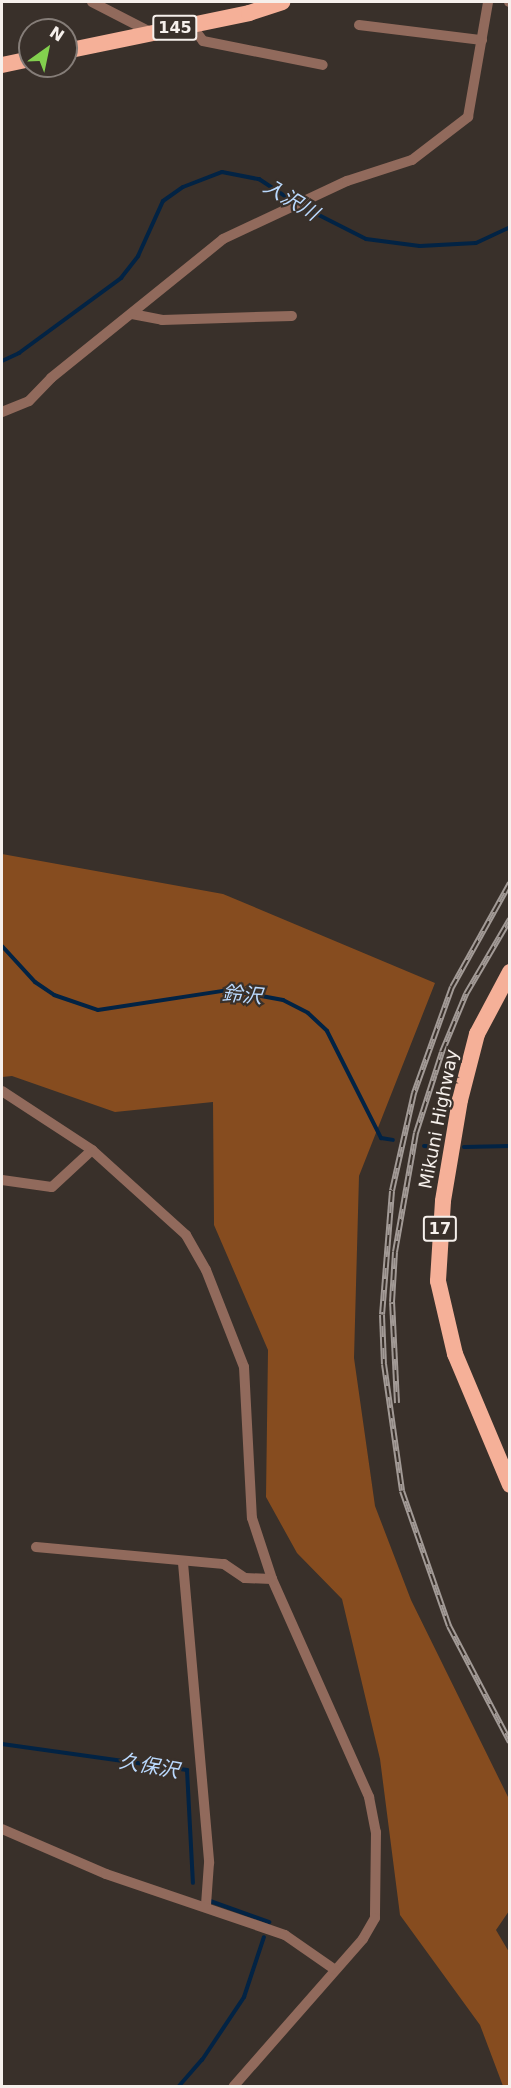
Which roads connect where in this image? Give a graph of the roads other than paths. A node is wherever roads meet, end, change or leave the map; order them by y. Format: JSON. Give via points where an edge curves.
{"nodes":[{"id":1,"x":92,"y":2,"type":"edge"},
{"id":2,"x":282,"y":2,"type":"edge"},
{"id":3,"x":488,"y":2,"type":"edge"},
{"id":4,"x":191,"y":24,"type":"junction"},
{"id":5,"x":359,"y":25,"type":"dead end"},
{"id":6,"x":150,"y":32,"type":"junction"},
{"id":7,"x":482,"y":40,"type":"junction"},
{"id":8,"x":78,"y":48,"type":"edge"},
{"id":9,"x":18,"y":62,"type":"edge"},
{"id":10,"x":2,"y":65,"type":"edge"},
{"id":11,"x":323,"y":65,"type":"dead end"},
{"id":12,"x":132,"y":314,"type":"junction"},
{"id":13,"x":292,"y":316,"type":"dead end"},
{"id":14,"x":2,"y":412,"type":"edge"},
{"id":15,"x":510,"y":972,"type":"edge"},
{"id":16,"x":2,"y":1091,"type":"edge"},
{"id":17,"x":92,"y":1150,"type":"junction"},
{"id":18,"x":2,"y":1180,"type":"edge"},
{"id":19,"x":510,"y":1485,"type":"edge"},
{"id":20,"x":36,"y":1547,"type":"dead end"},
{"id":21,"x":183,"y":1563,"type":"junction"},
{"id":22,"x":272,"y":1579,"type":"junction"},
{"id":23,"x":2,"y":1829,"type":"edge"},
{"id":24,"x":206,"y":1905,"type":"junction"},
{"id":25,"x":334,"y":1969,"type":"junction"},
{"id":26,"x":234,"y":2086,"type":"edge"}],
"edges":[{"from":1,"to":6,"type":"street"},
{"from":2,"to":4,"type":"highway","number":"145"},
{"from":3,"to":7,"type":"street"},
{"from":4,"to":6,"type":"highway","number":"145"},
{"from":4,"to":11,"type":"street","via":[[203,41]]},
{"from":5,"to":7,"type":"street"},
{"from":6,"to":8,"type":"highway","number":"145"},
{"from":7,"to":12,"type":"street","via":[[468,117],[412,160],[288,207],[223,239]]},
{"from":9,"to":10,"type":"highway"},
{"from":12,"to":13,"type":"street","via":[[162,320]]},
{"from":12,"to":14,"type":"street","via":[[29,401]]},
{"from":15,"to":19,"type":"highway","name":"Mikuni Highway","number":"17","via":[[477,1034],[460,1100],[443,1201],[438,1281],[451,1344]]},
{"from":16,"to":17,"type":"street"},
{"from":17,"to":18,"type":"street","via":[[52,1186]]},
{"from":17,"to":22,"type":"street","via":[[186,1235],[206,1270],[244,1367],[252,1518]]},
{"from":20,"to":21,"type":"street"},
{"from":21,"to":22,"type":"street","via":[[224,1564],[245,1578]]},
{"from":21,"to":24,"type":"street","via":[[209,1863]]},
{"from":22,"to":25,"type":"street","via":[[369,1797],[376,1832],[375,1918],[363,1939]]},
{"from":23,"to":24,"type":"street","via":[[105,1874]]},
{"from":24,"to":25,"type":"street","via":[[285,1935]]},
{"from":25,"to":26,"type":"street"}]}
